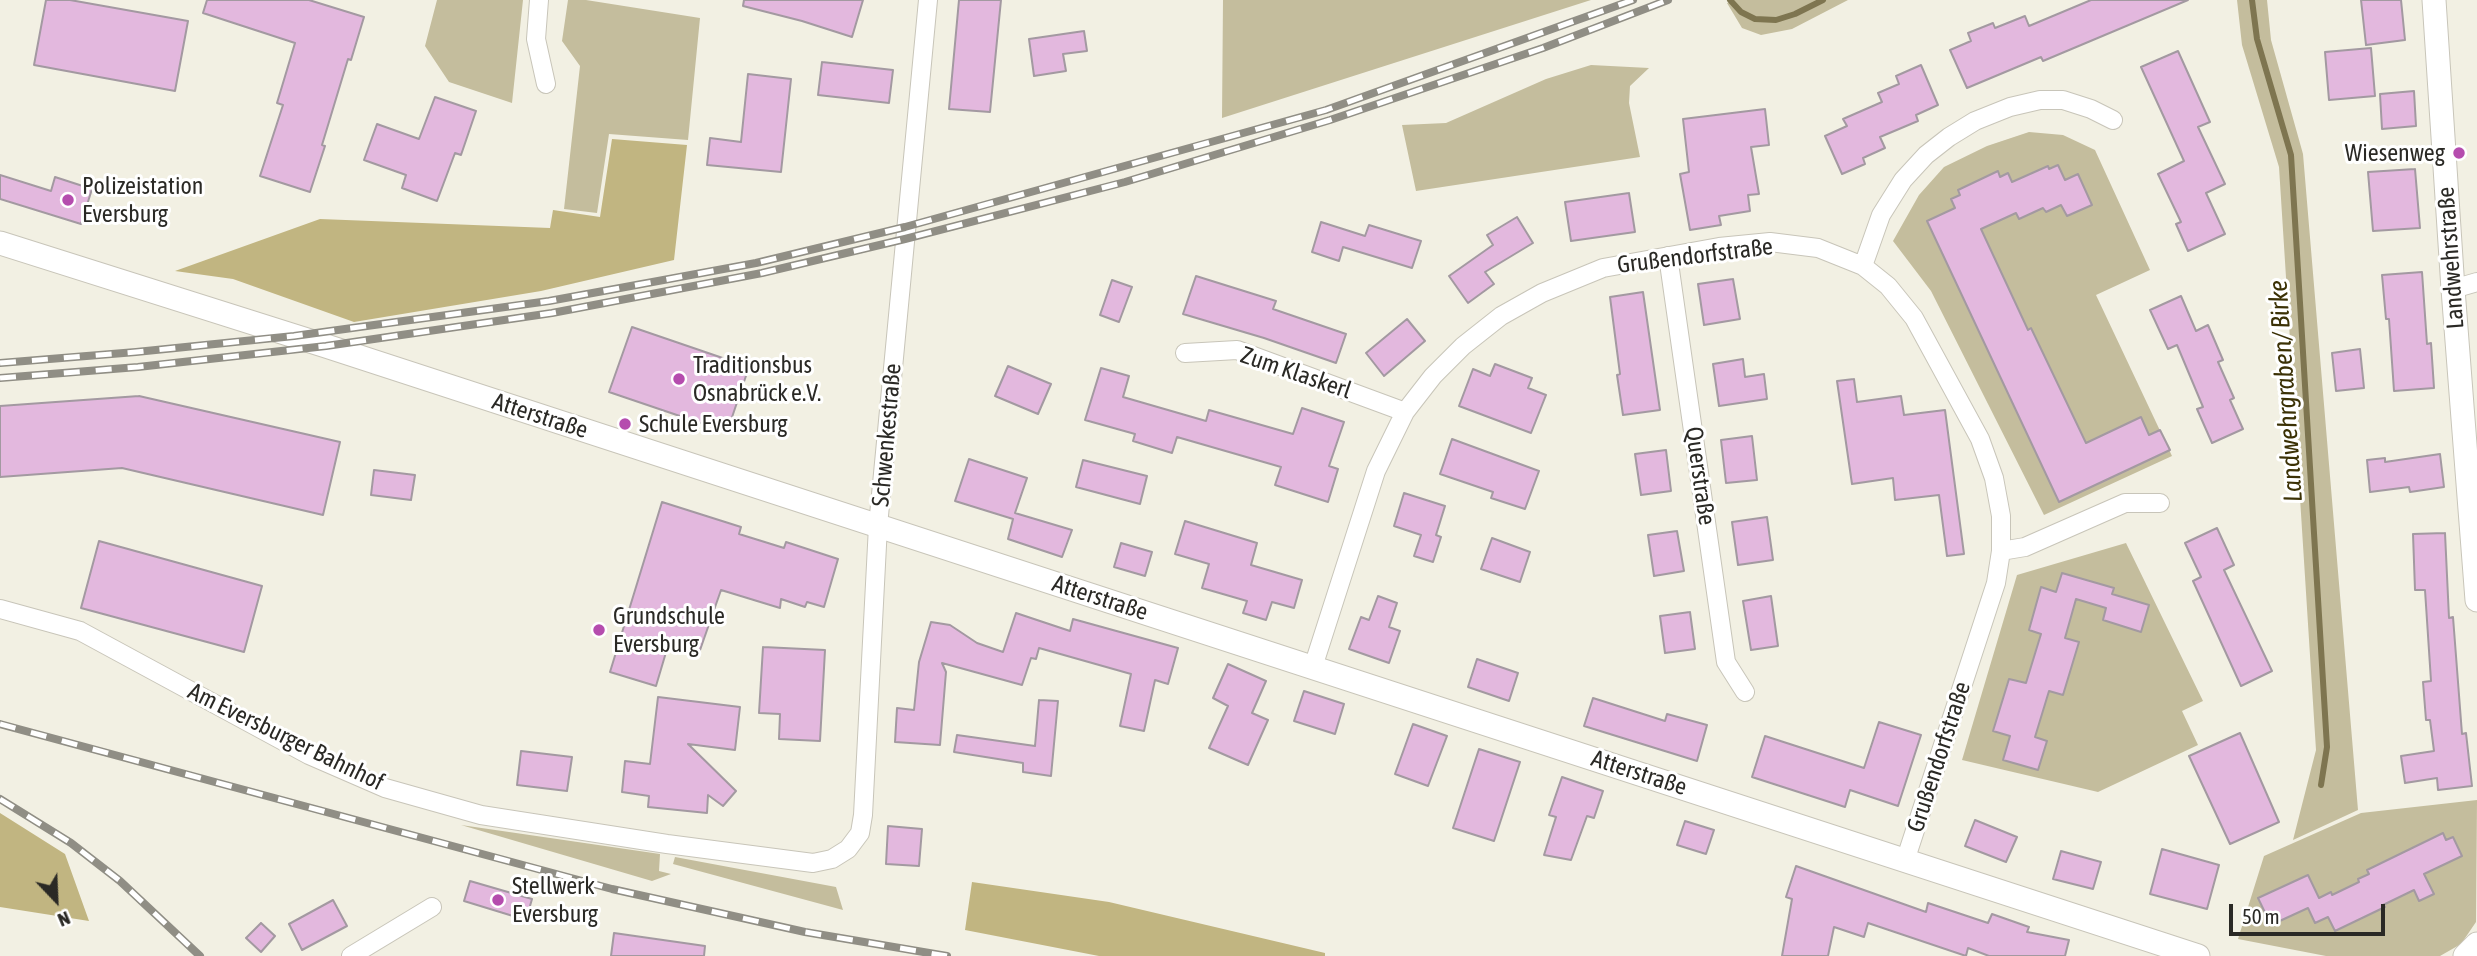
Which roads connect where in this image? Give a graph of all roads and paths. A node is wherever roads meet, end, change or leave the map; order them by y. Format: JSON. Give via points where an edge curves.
{"nodes":[{"id":1,"x":539,"y":0,"type":"edge"},
{"id":2,"x":928,"y":0,"type":"edge"},
{"id":3,"x":2434,"y":0,"type":"edge"},
{"id":4,"x":546,"y":84,"type":"dead end"},
{"id":5,"x":2113,"y":120,"type":"dead end"},
{"id":6,"x":0,"y":243,"type":"edge"},
{"id":7,"x":1668,"y":256,"type":"junction"},
{"id":8,"x":1863,"y":265,"type":"junction"},
{"id":9,"x":2477,"y":282,"type":"edge"},
{"id":10,"x":2453,"y":289,"type":"junction"},
{"id":11,"x":1185,"y":354,"type":"dead end"},
{"id":12,"x":1405,"y":412,"type":"junction"},
{"id":13,"x":2160,"y":503,"type":"dead end"},
{"id":14,"x":878,"y":526,"type":"junction"},
{"id":15,"x":2001,"y":551,"type":"junction"},
{"id":16,"x":2477,"y":600,"type":"edge"},
{"id":17,"x":0,"y":609,"type":"edge"},
{"id":18,"x":1312,"y":667,"type":"junction"},
{"id":19,"x":1745,"y":692,"type":"dead end"},
{"id":20,"x":832,"y":859,"type":"joint"},
{"id":21,"x":1905,"y":861,"type":"junction"},
{"id":22,"x":432,"y":906,"type":"dead end"},
{"id":23,"x":2477,"y":944,"type":"edge"},
{"id":24,"x":351,"y":956,"type":"edge"},
{"id":25,"x":2198,"y":956,"type":"edge"},
{"id":26,"x":2465,"y":956,"type":"edge"}],
"edges":[{"from":1,"to":4,"type":"street","via":[[536,39]]},
{"from":2,"to":14,"type":"street","name":"Schwenkestraße"},
{"from":3,"to":10,"type":"street","name":"Landwehrstraße"},
{"from":5,"to":8,"type":"street","via":[[2063,100],[2040,100],[1975,121],[1926,155],[1903,180],[1881,215]]},
{"from":6,"to":14,"type":"street","name":"Atterstraße"},
{"from":7,"to":8,"type":"street","name":"Grußendorfstraße","via":[[1770,242],[1818,248]]},
{"from":7,"to":12,"type":"street","name":"Grußendorfstraße","via":[[1603,268],[1501,316],[1433,376]]},
{"from":7,"to":19,"type":"street","name":"Querstraße","via":[[1726,662]]},
{"from":8,"to":15,"type":"street","name":"Grußendorfstraße","via":[[1914,318],[1980,439],[1994,478]]},
{"from":9,"to":10,"type":"street"},
{"from":10,"to":16,"type":"street","name":"Landwehrstraße"},
{"from":11,"to":12,"type":"street","name":"Zum Klaskerl","via":[[1237,350]]},
{"from":12,"to":18,"type":"street","name":"Grußendorfstraße","via":[[1376,471]]},
{"from":13,"to":15,"type":"street","via":[[2125,503],[2025,547]]},
{"from":14,"to":18,"type":"street","name":"Atterstraße"},
{"from":14,"to":20,"type":"street","name":"Schwenkestraße","via":[[863,815],[860,833],[848,849]]},
{"from":15,"to":21,"type":"street","name":"Grußendorfstraße","via":[[1996,583]]},
{"from":17,"to":20,"type":"street","name":"Am Eversburger Bahnhof","via":[[80,631],[309,755],[385,788],[495,817],[813,863]]},
{"from":18,"to":21,"type":"street","name":"Atterstraße"},
{"from":21,"to":25,"type":"street","name":"Atterstraße"},
{"from":22,"to":24,"type":"street"},
{"from":23,"to":26,"type":"street"}]}
